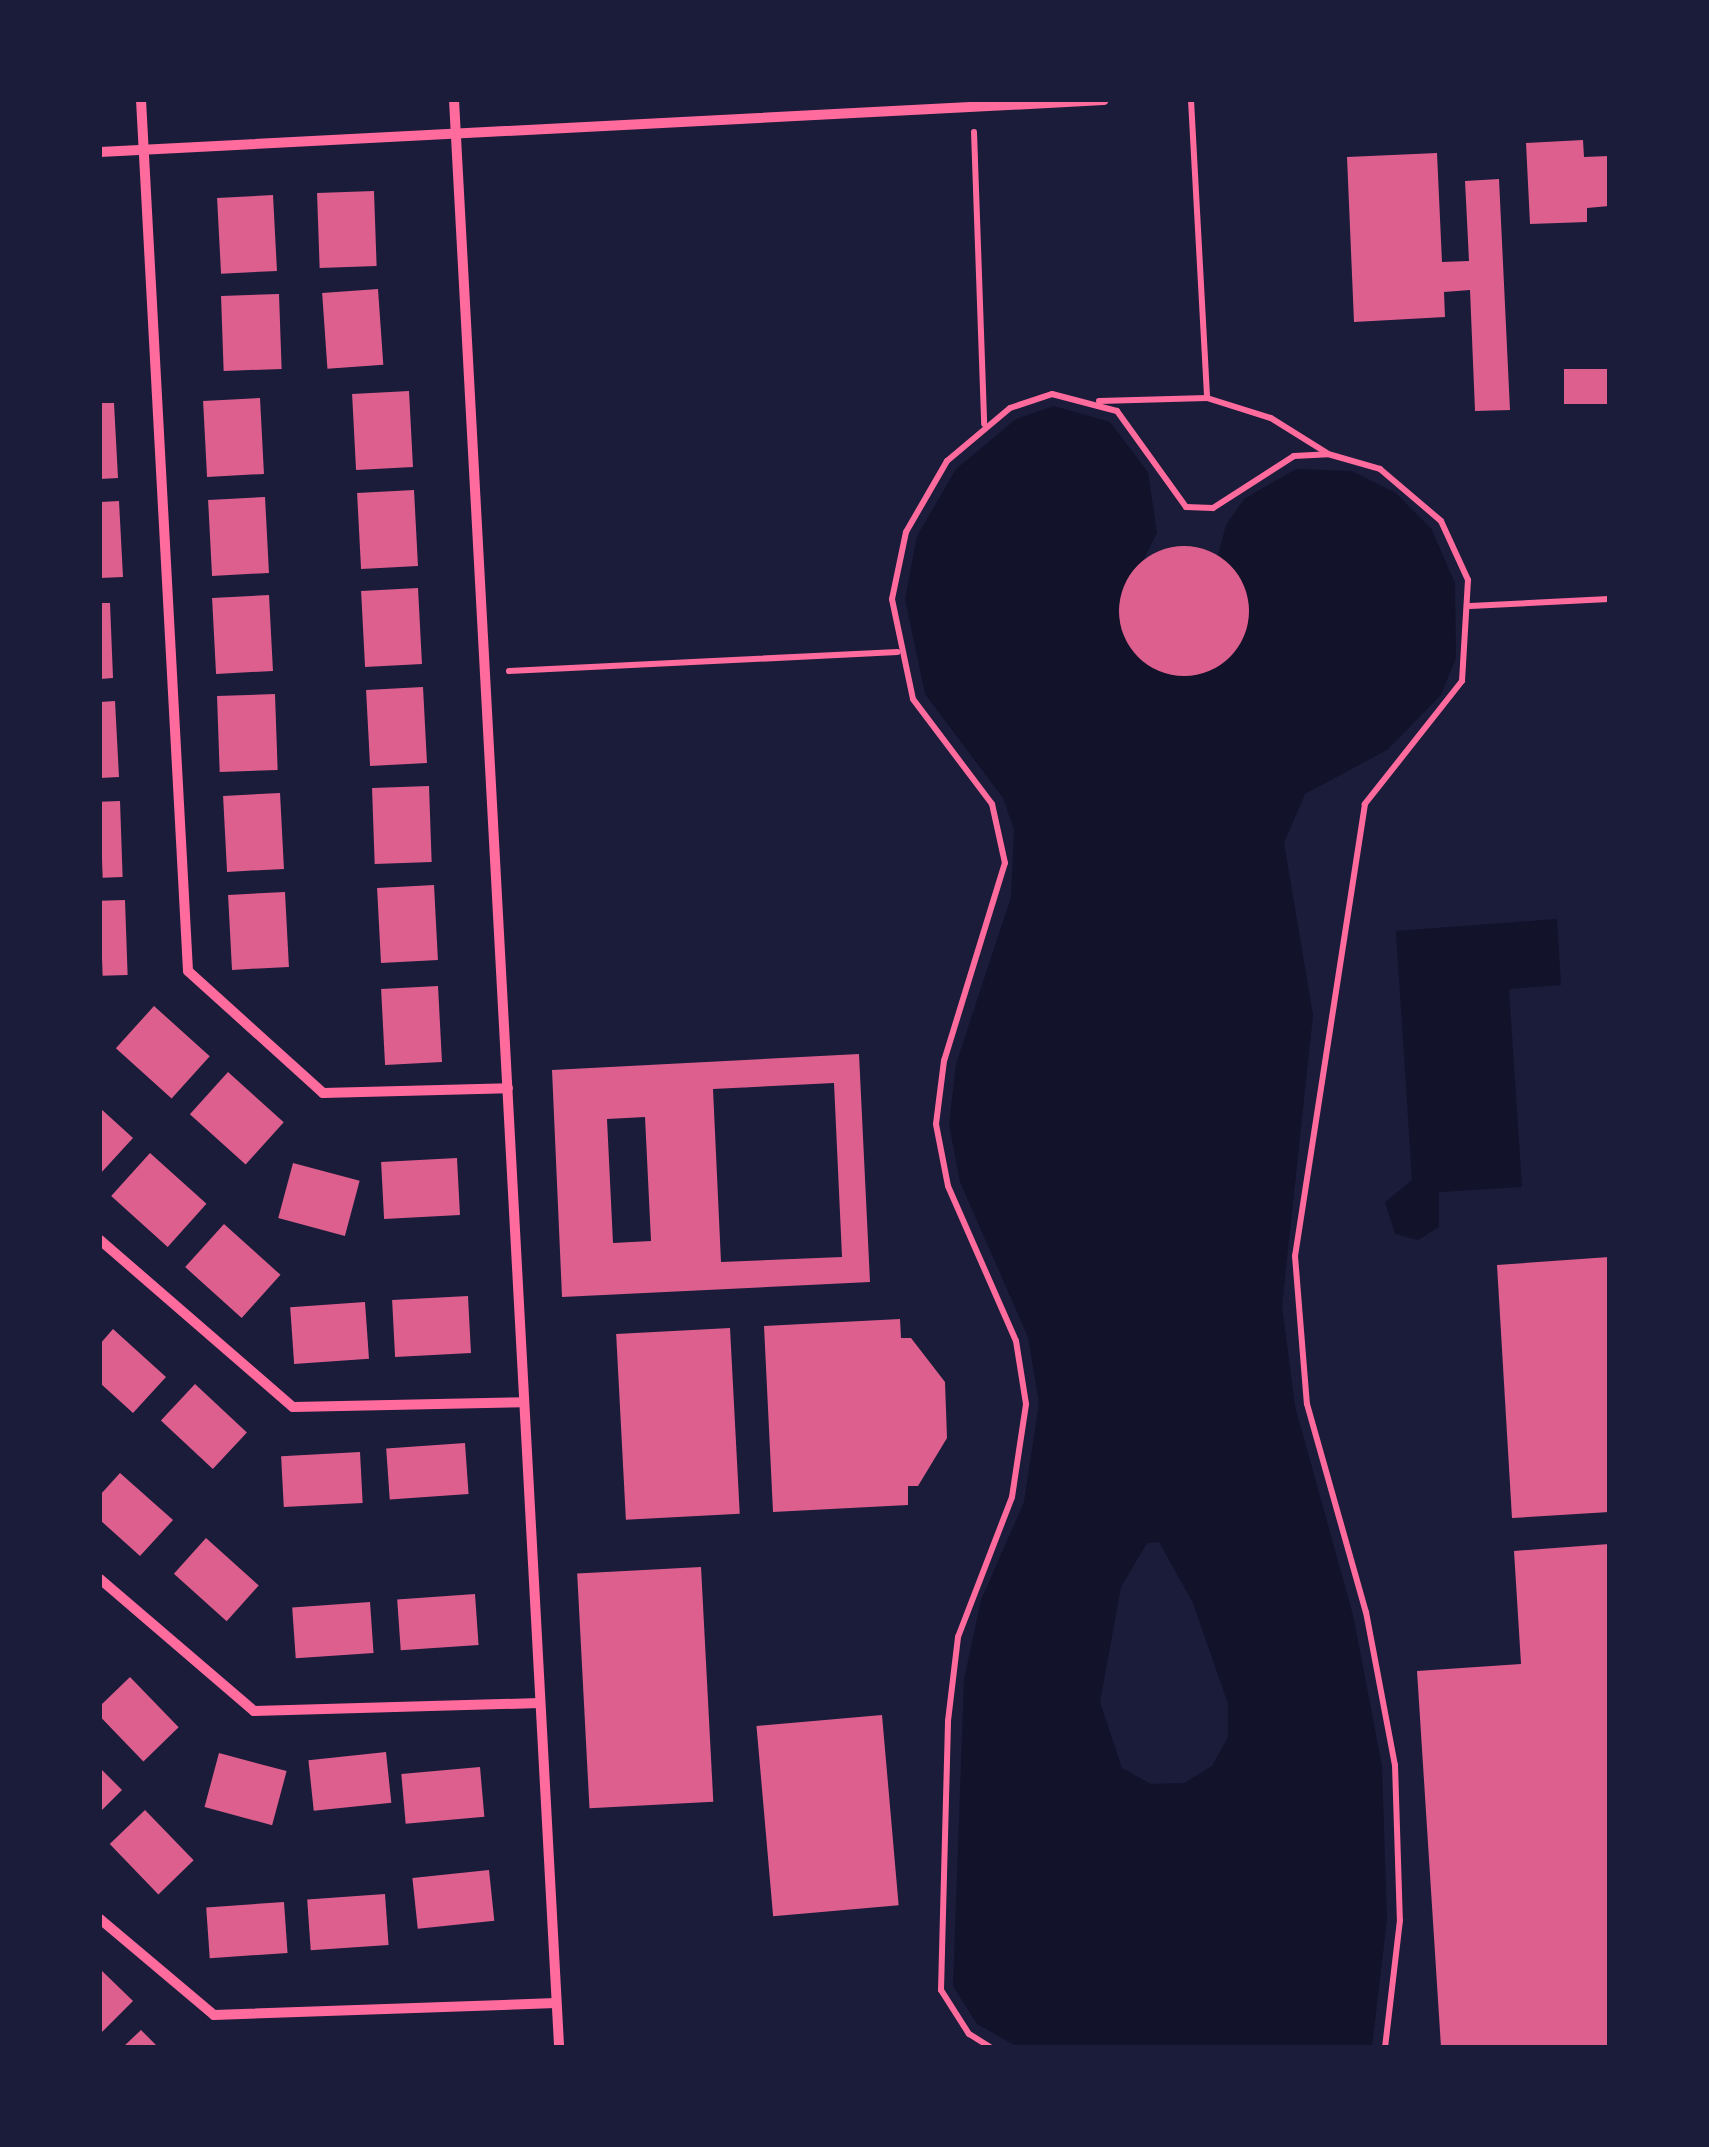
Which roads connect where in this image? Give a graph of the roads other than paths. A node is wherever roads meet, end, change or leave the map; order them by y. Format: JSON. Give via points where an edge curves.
{"nodes":[{"id":1,"x":141,"y":100,"type":"edge"},
{"id":2,"x":454,"y":100,"type":"edge"},
{"id":3,"x":1104,"y":100,"type":"edge"},
{"id":4,"x":986,"y":103,"type":"edge"},
{"id":5,"x":456,"y":134,"type":"junction"},
{"id":6,"x":144,"y":149,"type":"junction"},
{"id":7,"x":100,"y":152,"type":"edge"},
{"id":8,"x":508,"y":1088,"type":"junction"},
{"id":9,"x":100,"y":1240,"type":"edge"},
{"id":10,"x":524,"y":1402,"type":"junction"},
{"id":11,"x":100,"y":1579,"type":"edge"},
{"id":12,"x":540,"y":1703,"type":"junction"},
{"id":13,"x":100,"y":1919,"type":"edge"},
{"id":14,"x":556,"y":2004,"type":"junction"},
{"id":15,"x":559,"y":2047,"type":"edge"}],
"edges":[{"from":1,"to":6,"type":"street"},
{"from":2,"to":5,"type":"street"},
{"from":3,"to":4,"type":"street"},
{"from":4,"to":5,"type":"street"},
{"from":5,"to":6,"type":"street"},
{"from":5,"to":8,"type":"street"},
{"from":6,"to":7,"type":"street"},
{"from":6,"to":8,"type":"street","via":[[188,970],[323,1093]]},
{"from":8,"to":10,"type":"street"},
{"from":9,"to":10,"type":"street","via":[[293,1406]]},
{"from":10,"to":12,"type":"street"},
{"from":11,"to":12,"type":"street","via":[[254,1711]]},
{"from":12,"to":14,"type":"street"},
{"from":13,"to":14,"type":"street","via":[[214,2014]]},
{"from":14,"to":15,"type":"street"}]}
